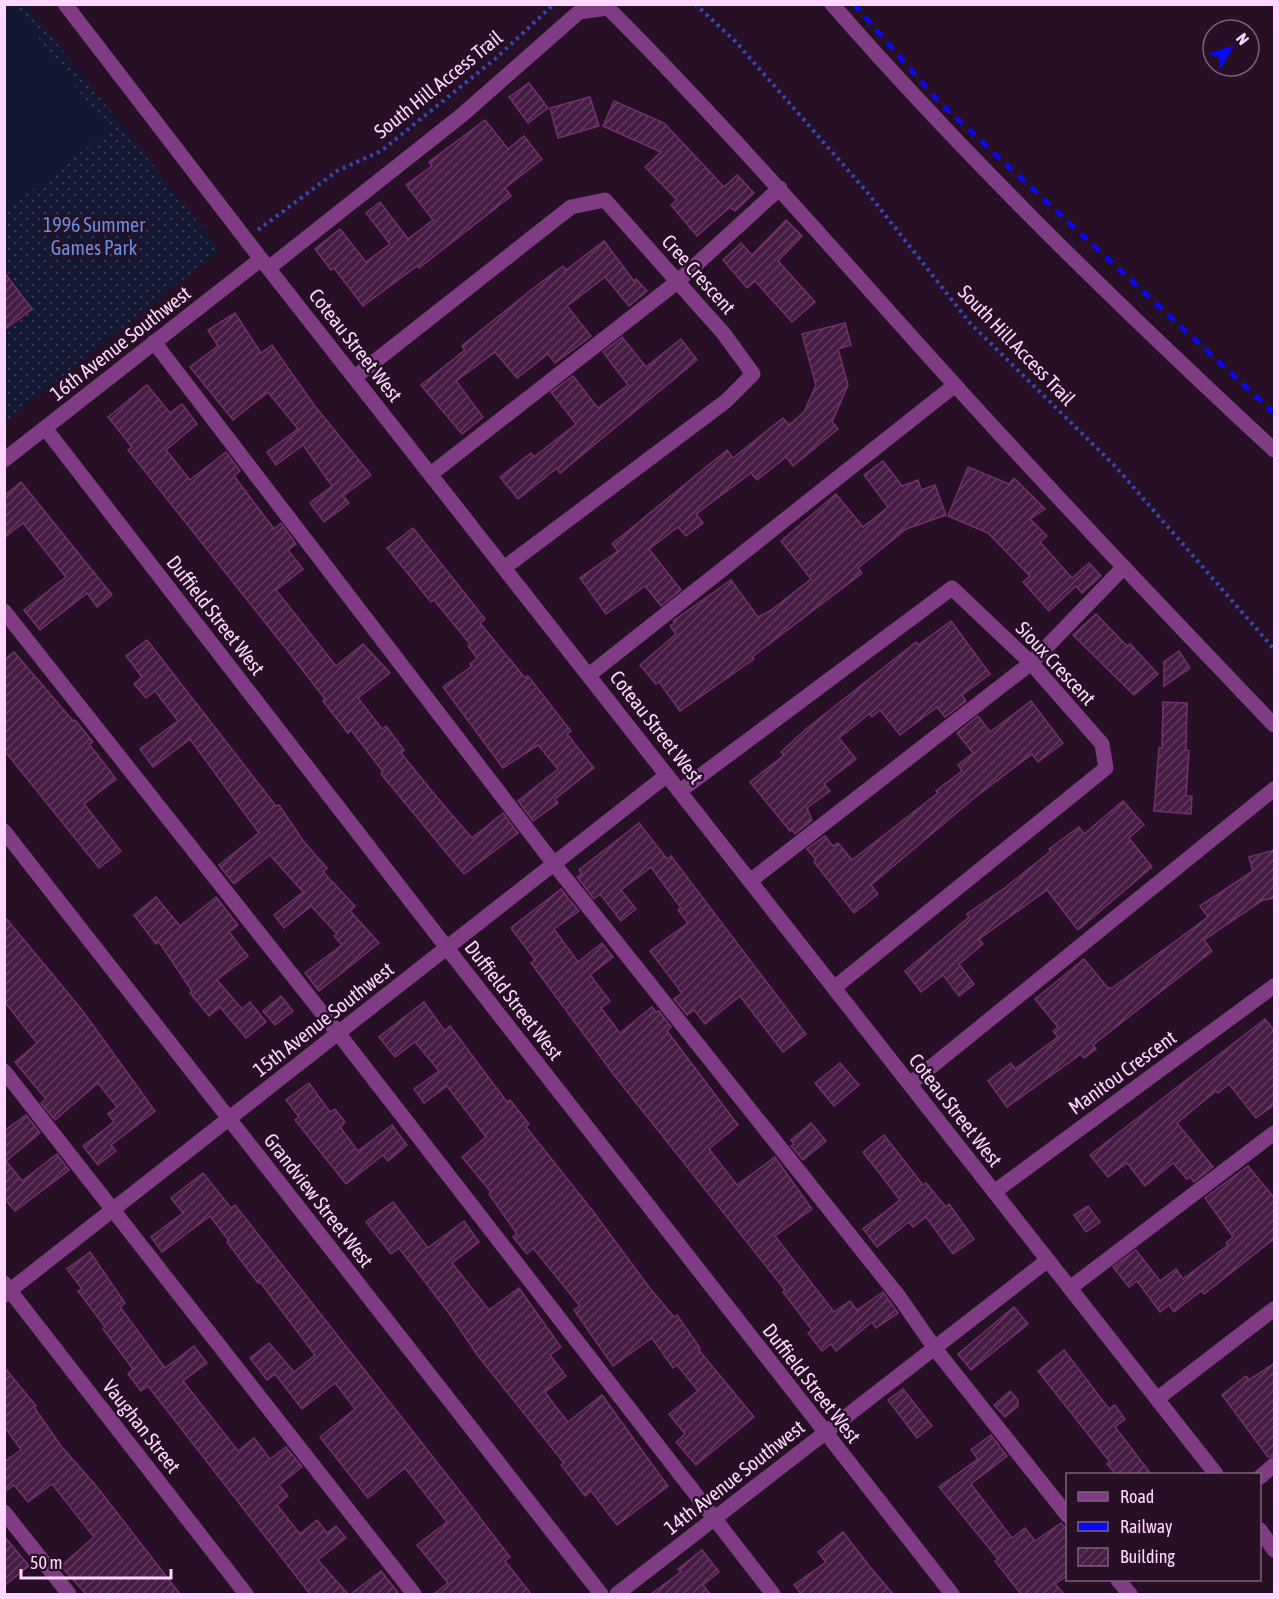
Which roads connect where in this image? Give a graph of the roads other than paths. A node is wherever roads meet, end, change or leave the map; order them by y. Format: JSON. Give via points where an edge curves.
{"nodes":[{"id":1,"x":65,"y":4,"type":"edge"},
{"id":2,"x":832,"y":4,"type":"edge"},
{"id":3,"x":780,"y":188,"type":"junction"},
{"id":4,"x":265,"y":263,"type":"junction"},
{"id":5,"x":677,"y":282,"type":"junction"},
{"id":6,"x":154,"y":342,"type":"junction"},
{"id":7,"x":355,"y":377,"type":"junction"},
{"id":8,"x":955,"y":385,"type":"junction"},
{"id":9,"x":45,"y":428,"type":"junction"},
{"id":10,"x":1275,"y":450,"type":"edge"},
{"id":11,"x":4,"y":460,"type":"edge"},
{"id":12,"x":431,"y":474,"type":"junction"},
{"id":13,"x":1124,"y":567,"type":"junction"},
{"id":14,"x":504,"y":568,"type":"junction"},
{"id":15,"x":4,"y":611,"type":"edge"},
{"id":16,"x":1031,"y":663,"type":"junction"},
{"id":17,"x":589,"y":675,"type":"junction"},
{"id":18,"x":1275,"y":726,"type":"edge"},
{"id":19,"x":667,"y":775,"type":"junction"},
{"id":20,"x":1275,"y":789,"type":"edge"},
{"id":21,"x":680,"y":791,"type":"junction"},
{"id":22,"x":4,"y":831,"type":"edge"},
{"id":23,"x":554,"y":864,"type":"junction"},
{"id":24,"x":750,"y":881,"type":"junction"},
{"id":25,"x":447,"y":948,"type":"junction"},
{"id":26,"x":1275,"y":986,"type":"edge"},
{"id":27,"x":834,"y":988,"type":"junction"},
{"id":28,"x":338,"y":1033,"type":"junction"},
{"id":29,"x":4,"y":1071,"type":"edge"},
{"id":30,"x":910,"y":1084,"type":"junction"},
{"id":31,"x":229,"y":1119,"type":"junction"},
{"id":32,"x":1275,"y":1133,"type":"edge"},
{"id":33,"x":994,"y":1192,"type":"junction"},
{"id":34,"x":112,"y":1210,"type":"junction"},
{"id":35,"x":1048,"y":1260,"type":"junction"},
{"id":36,"x":1070,"y":1288,"type":"junction"},
{"id":37,"x":6,"y":1289,"type":"edge"},
{"id":38,"x":1275,"y":1310,"type":"edge"},
{"id":39,"x":936,"y":1350,"type":"junction"},
{"id":40,"x":1157,"y":1399,"type":"junction"},
{"id":41,"x":825,"y":1433,"type":"junction"},
{"id":42,"x":1275,"y":1465,"type":"edge"},
{"id":43,"x":1215,"y":1473,"type":"edge"},
{"id":44,"x":1261,"y":1476,"type":"edge"},
{"id":45,"x":4,"y":1512,"type":"edge"},
{"id":46,"x":1066,"y":1513,"type":"edge"},
{"id":47,"x":714,"y":1520,"type":"junction"},
{"id":48,"x":1261,"y":1531,"type":"edge"},
{"id":49,"x":1275,"y":1550,"type":"edge"},
{"id":50,"x":1119,"y":1581,"type":"edge"},
{"id":51,"x":69,"y":1594,"type":"edge"},
{"id":52,"x":246,"y":1594,"type":"edge"},
{"id":53,"x":414,"y":1594,"type":"edge"},
{"id":54,"x":600,"y":1594,"type":"edge"},
{"id":55,"x":617,"y":1594,"type":"edge"},
{"id":56,"x":773,"y":1594,"type":"edge"},
{"id":57,"x":952,"y":1594,"type":"edge"},
{"id":58,"x":1130,"y":1594,"type":"edge"}],
"edges":[{"from":1,"to":4,"type":"street","name":"Coteau Street West"},
{"from":2,"to":10,"type":"street","via":[[897,79],[1144,329]]},
{"from":3,"to":4,"type":"street","name":"16th Avenue Southwest","via":[[608,8],[579,12],[462,115]]},
{"from":3,"to":5,"type":"street"},
{"from":3,"to":8,"type":"street"},
{"from":4,"to":6,"type":"street","name":"16th Avenue Southwest"},
{"from":4,"to":7,"type":"street","name":"Coteau Street West"},
{"from":5,"to":7,"type":"street","name":"Cree Crescent","via":[[605,200],[571,207]]},
{"from":5,"to":12,"type":"street"},
{"from":5,"to":14,"type":"street","name":"Cree Crescent","via":[[724,334],[753,374],[726,401]]},
{"from":6,"to":9,"type":"street","name":"16th Avenue Southwest"},
{"from":6,"to":23,"type":"street"},
{"from":7,"to":12,"type":"street","name":"Coteau Street West"},
{"from":8,"to":13,"type":"street"},
{"from":8,"to":17,"type":"street"},
{"from":9,"to":11,"type":"street","name":"16th Avenue Southwest"},
{"from":9,"to":25,"type":"street","name":"Duffield Street West"},
{"from":12,"to":14,"type":"street","name":"Coteau Street West"},
{"from":13,"to":16,"type":"street"},
{"from":13,"to":18,"type":"street"},
{"from":14,"to":17,"type":"street","name":"Coteau Street West"},
{"from":15,"to":28,"type":"street"},
{"from":16,"to":21,"type":"street","name":"Sioux Crescent","via":[[952,588]]},
{"from":16,"to":24,"type":"street"},
{"from":16,"to":27,"type":"street","name":"Sioux Crescent","via":[[1102,744],[1107,768]]},
{"from":17,"to":19,"type":"street","name":"Coteau Street West"},
{"from":19,"to":21,"type":"street","name":"Coteau Street West"},
{"from":19,"to":23,"type":"street","name":"15th Avenue Southwest"},
{"from":20,"to":30,"type":"street"},
{"from":21,"to":24,"type":"street","name":"Coteau Street West"},
{"from":22,"to":31,"type":"street","name":"Grandview Street West"},
{"from":23,"to":25,"type":"street","name":"15th Avenue Southwest"},
{"from":23,"to":39,"type":"street","via":[[900,1298]]},
{"from":24,"to":27,"type":"street","name":"Coteau Street West"},
{"from":25,"to":28,"type":"street","name":"15th Avenue Southwest"},
{"from":25,"to":41,"type":"street","name":"Duffield Street West"},
{"from":26,"to":33,"type":"street","name":"Manitou Crescent"},
{"from":27,"to":30,"type":"street","name":"Coteau Street West"},
{"from":28,"to":31,"type":"street","name":"15th Avenue Southwest"},
{"from":28,"to":47,"type":"street"},
{"from":29,"to":34,"type":"street"},
{"from":30,"to":33,"type":"street","name":"Coteau Street West"},
{"from":31,"to":34,"type":"street","name":"15th Avenue Southwest"},
{"from":31,"to":54,"type":"street","name":"Grandview Street West"},
{"from":32,"to":36,"type":"street"},
{"from":33,"to":35,"type":"street","name":"Coteau Street West"},
{"from":34,"to":37,"type":"street","name":"15th Avenue Southwest"},
{"from":34,"to":53,"type":"street"},
{"from":35,"to":36,"type":"street","name":"Coteau Street West"},
{"from":35,"to":39,"type":"street","name":"14th Avenue Southwest"},
{"from":36,"to":40,"type":"street","name":"Coteau Street West"},
{"from":37,"to":52,"type":"street","name":"Vaughan Street"},
{"from":38,"to":40,"type":"street"},
{"from":39,"to":41,"type":"street","name":"14th Avenue Southwest"},
{"from":39,"to":46,"type":"street"},
{"from":40,"to":43,"type":"street","name":"Coteau Street West"},
{"from":41,"to":47,"type":"street","name":"14th Avenue Southwest"},
{"from":41,"to":57,"type":"street","name":"Duffield Street West"},
{"from":42,"to":44,"type":"street"},
{"from":45,"to":51,"type":"street"},
{"from":47,"to":55,"type":"street","name":"14th Avenue Southwest"},
{"from":47,"to":56,"type":"street"},
{"from":48,"to":49,"type":"street"},
{"from":50,"to":58,"type":"street"}]}
